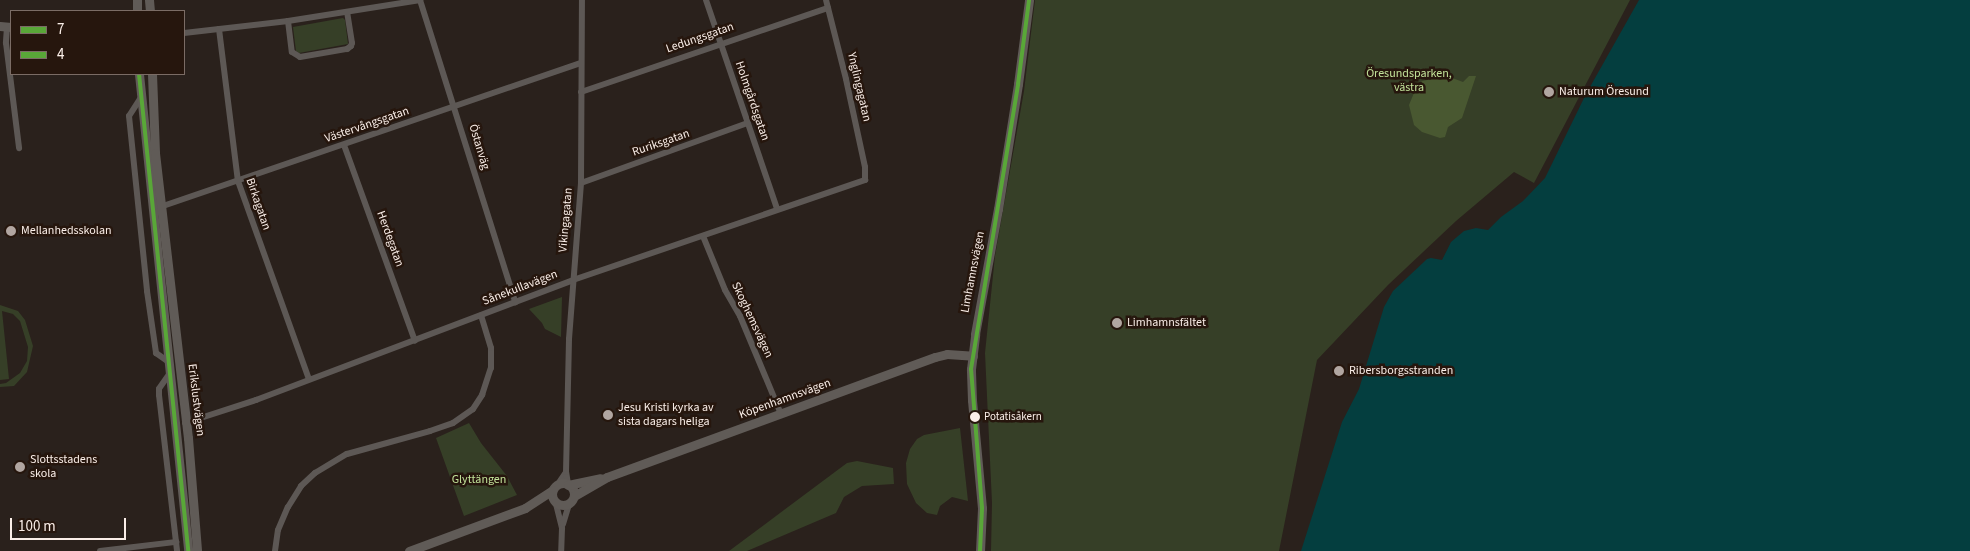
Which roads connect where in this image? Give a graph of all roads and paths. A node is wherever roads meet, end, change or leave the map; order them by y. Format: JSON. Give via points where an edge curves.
{"nodes":[{"id":1,"x":420,"y":0,"type":"edge"},
{"id":2,"x":582,"y":0,"type":"edge"},
{"id":3,"x":706,"y":0,"type":"edge"},
{"id":4,"x":826,"y":0,"type":"edge"},
{"id":5,"x":1029,"y":0,"type":"edge"},
{"id":6,"x":828,"y":8,"type":"junction"},
{"id":7,"x":347,"y":12,"type":"junction"},
{"id":8,"x":288,"y":21,"type":"junction"},
{"id":9,"x":6,"y":27,"type":"edge"},
{"id":10,"x":219,"y":29,"type":"junction"},
{"id":11,"x":185,"y":33,"type":"edge"},
{"id":12,"x":721,"y":43,"type":"junction"},
{"id":13,"x":581,"y":63,"type":"junction"},
{"id":14,"x":139,"y":75,"type":"edge"},
{"id":15,"x":152,"y":75,"type":"edge"},
{"id":16,"x":581,"y":92,"type":"junction"},
{"id":17,"x":140,"y":100,"type":"junction"},
{"id":18,"x":455,"y":106,"type":"junction"},
{"id":19,"x":748,"y":124,"type":"junction"},
{"id":20,"x":344,"y":145,"type":"junction"},
{"id":21,"x":19,"y":148,"type":"dead end"},
{"id":22,"x":865,"y":180,"type":"joint"},
{"id":23,"x":238,"y":181,"type":"junction"},
{"id":24,"x":581,"y":183,"type":"junction"},
{"id":25,"x":160,"y":207,"type":"junction"},
{"id":26,"x":777,"y":209,"type":"junction"},
{"id":27,"x":703,"y":236,"type":"junction"},
{"id":28,"x":573,"y":280,"type":"junction"},
{"id":29,"x":515,"y":302,"type":"junction"},
{"id":30,"x":482,"y":315,"type":"junction"},
{"id":31,"x":415,"y":341,"type":"junction"},
{"id":32,"x":973,"y":356,"type":"junction"},
{"id":33,"x":168,"y":362,"type":"junction"},
{"id":34,"x":170,"y":373,"type":"junction"},
{"id":35,"x":309,"y":380,"type":"junction"},
{"id":36,"x":781,"y":414,"type":"junction"},
{"id":37,"x":185,"y":423,"type":"junction"},
{"id":38,"x":608,"y":477,"type":"junction"},
{"id":39,"x":562,"y":486,"type":"junction"},
{"id":40,"x":571,"y":500,"type":"junction"},
{"id":41,"x":556,"y":503,"type":"junction"},
{"id":42,"x":525,"y":508,"type":"junction"},
{"id":43,"x":562,"y":528,"type":"junction"},
{"id":44,"x":176,"y":542,"type":"junction"},
{"id":45,"x":100,"y":551,"type":"edge"},
{"id":46,"x":177,"y":551,"type":"edge"},
{"id":47,"x":188,"y":551,"type":"edge"},
{"id":48,"x":197,"y":551,"type":"edge"},
{"id":49,"x":275,"y":551,"type":"edge"},
{"id":50,"x":409,"y":551,"type":"edge"},
{"id":51,"x":561,"y":551,"type":"edge"},
{"id":52,"x":980,"y":551,"type":"edge"}],
"edges":[{"from":1,"to":7,"type":"street"},
{"from":1,"to":18,"type":"street","name":"Östanväg"},
{"from":2,"to":13,"type":"street","name":"Vikingagatan"},
{"from":3,"to":12,"type":"street","name":"Holmgårdsgatan"},
{"from":4,"to":6,"type":"street","name":"Ynglingagatan"},
{"from":5,"to":32,"type":"street","name":"Limhamnsvägen","via":[[1017,94],[974,334]]},
{"from":6,"to":12,"type":"street","name":"Ledungsgatan"},
{"from":6,"to":22,"type":"street","name":"Ynglingagatan","via":[[865,167]]},
{"from":7,"to":8,"type":"street"},
{"from":7,"to":8,"type":"street","via":[[351,46],[300,57],[292,52]]},
{"from":8,"to":10,"type":"street"},
{"from":9,"to":21,"type":"street"},
{"from":10,"to":11,"type":"street"},
{"from":10,"to":23,"type":"street","name":"Birkagatan"},
{"from":12,"to":16,"type":"street","name":"Ledungsgatan"},
{"from":12,"to":19,"type":"street","name":"Holmgårdsgatan"},
{"from":13,"to":16,"type":"street","name":"Vikingagatan"},
{"from":13,"to":18,"type":"street","name":"Västervångsgatan"},
{"from":14,"to":17,"type":"street","name":"Erikslustvägen"},
{"from":15,"to":25,"type":"street","name":"Erikslustvägen","via":[[154,153]]},
{"from":16,"to":24,"type":"street","name":"Vikingagatan"},
{"from":17,"to":33,"type":"street","name":"Erikslustvägen"},
{"from":17,"to":33,"type":"street","name":"Erikslustvägen","via":[[130,116],[147,291],[156,353]]},
{"from":18,"to":20,"type":"street","name":"Västervångsgatan"},
{"from":18,"to":29,"type":"street","name":"Östanväg"},
{"from":19,"to":24,"type":"street","name":"Ruriksgatan"},
{"from":19,"to":26,"type":"street","name":"Holmgårdsgatan"},
{"from":20,"to":23,"type":"street","name":"Västervångsgatan"},
{"from":20,"to":31,"type":"street","name":"Herdegatan"},
{"from":22,"to":26,"type":"street","name":"Sånekullavägen"},
{"from":23,"to":25,"type":"street","name":"Västervångsgatan"},
{"from":23,"to":35,"type":"street","name":"Birkagatan"},
{"from":24,"to":28,"type":"street","name":"Vikingagatan"},
{"from":25,"to":37,"type":"street","name":"Erikslustvägen"},
{"from":26,"to":27,"type":"street","name":"Sånekullavägen"},
{"from":27,"to":28,"type":"street","name":"Sånekullavägen"},
{"from":27,"to":36,"type":"street","name":"Skoghemsvägen"},
{"from":28,"to":29,"type":"street","name":"Sånekullavägen"},
{"from":28,"to":39,"type":"street","name":"Vikingagatan","via":[[566,472]]},
{"from":29,"to":30,"type":"street","name":"Sånekullavägen"},
{"from":30,"to":31,"type":"street","name":"Sånekullavägen"},
{"from":30,"to":49,"type":"street","via":[[491,348],[491,368],[482,395],[473,409],[430,431],[347,454],[315,473],[301,486],[288,507],[278,530]]},
{"from":31,"to":35,"type":"street","name":"Sånekullavägen"},
{"from":32,"to":36,"type":"street","name":"Köpenhamnsvägen","via":[[946,354],[935,357]]},
{"from":32,"to":52,"type":"street","name":"Limhamnsvägen","via":[[972,400],[982,508]]},
{"from":33,"to":34,"type":"street","name":"Erikslustvägen"},
{"from":34,"to":44,"type":"street","name":"Erikslustvägen","via":[[159,389],[159,395]]},
{"from":34,"to":47,"type":"street","name":"Erikslustvägen"},
{"from":35,"to":37,"type":"street","name":"Sånekullavägen","via":[[205,419]]},
{"from":36,"to":38,"type":"street","name":"Köpenhamnsvägen"},
{"from":37,"to":48,"type":"street","name":"Erikslustvägen"},
{"from":38,"to":39,"type":"street","name":"Köpenhamnsvägen"},
{"from":38,"to":40,"type":"street","name":"Köpenhamnsvägen"},
{"from":39,"to":40,"type":"street","via":[[573,490]]},
{"from":39,"to":41,"type":"street","via":[[552,497]]},
{"from":39,"to":42,"type":"street","name":"Köpenhamnsvägen"},
{"from":40,"to":41,"type":"street","via":[[563,506]]},
{"from":40,"to":43,"type":"street"},
{"from":41,"to":42,"type":"street","name":"Köpenhamnsvägen"},
{"from":41,"to":43,"type":"street"},
{"from":42,"to":50,"type":"street","name":"Köpenhamnsvägen"},
{"from":43,"to":51,"type":"street"},
{"from":44,"to":45,"type":"street"},
{"from":44,"to":46,"type":"street","name":"Erikslustvägen"}]}
